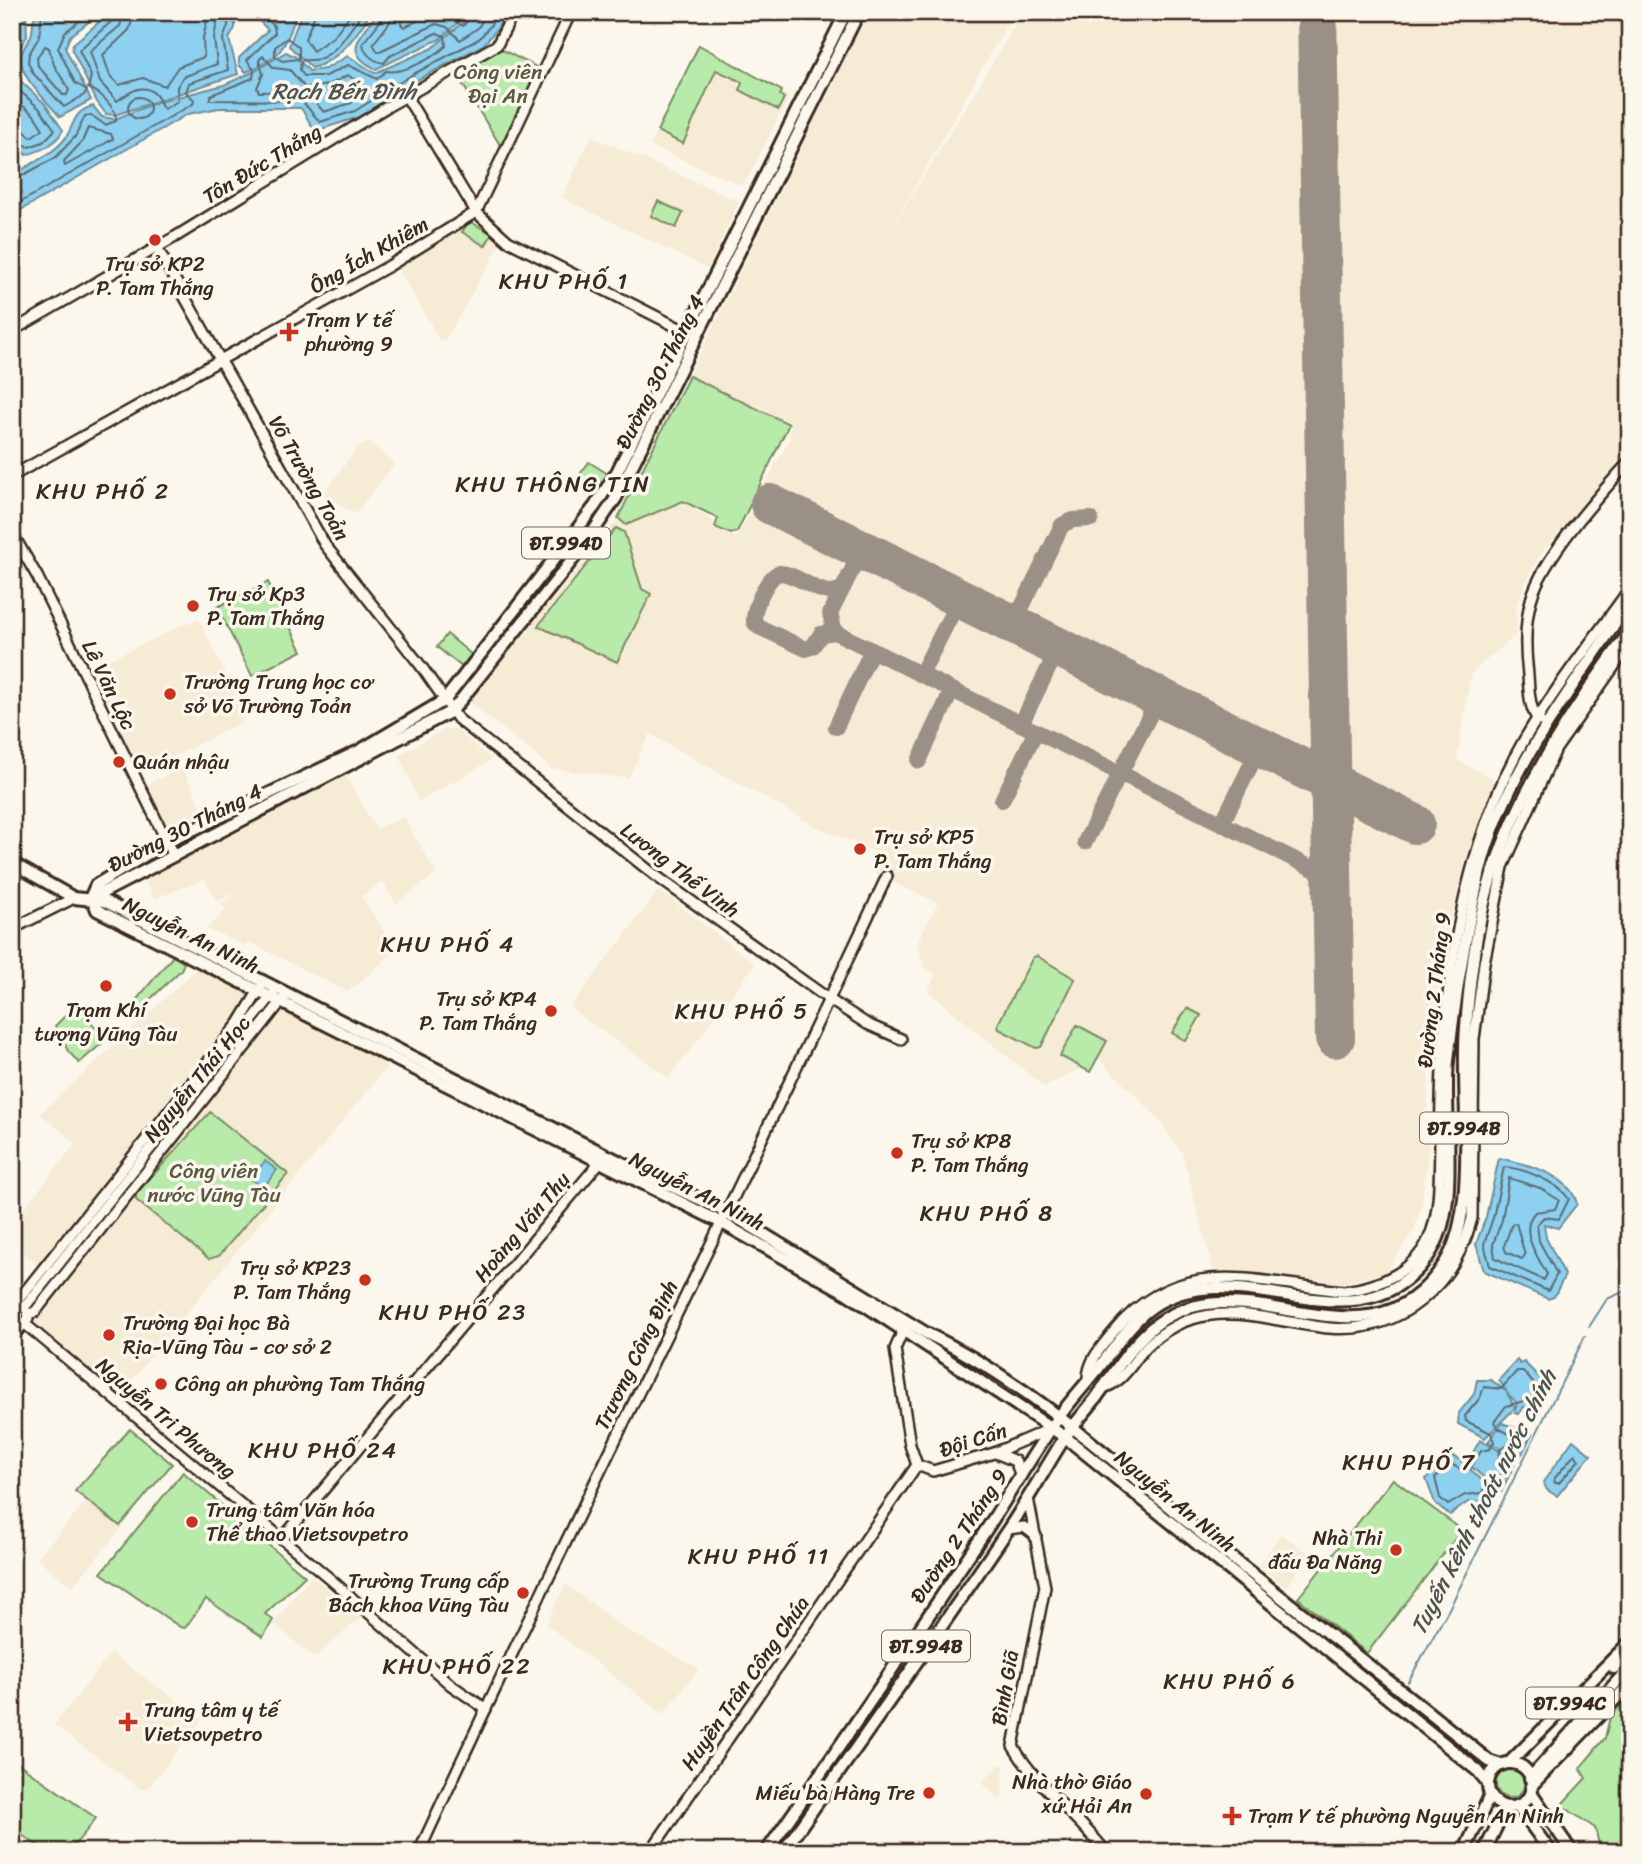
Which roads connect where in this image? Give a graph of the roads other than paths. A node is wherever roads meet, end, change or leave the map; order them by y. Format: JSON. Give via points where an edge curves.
{"nodes":[{"id":1,"x":514,"y":12,"type":"edge"},
{"id":2,"x":571,"y":12,"type":"edge"},
{"id":3,"x":846,"y":12,"type":"edge"},
{"id":4,"x":859,"y":12,"type":"edge"},
{"id":5,"x":406,"y":96,"type":"junction"},
{"id":6,"x":476,"y":212,"type":"junction"},
{"id":7,"x":157,"y":248,"type":"junction"},
{"id":8,"x":12,"y":331,"type":"edge"},
{"id":9,"x":687,"y":332,"type":"junction"},
{"id":10,"x":697,"y":341,"type":"junction"},
{"id":11,"x":221,"y":361,"type":"junction"},
{"id":12,"x":1630,"y":461,"type":"edge"},
{"id":13,"x":12,"y":476,"type":"edge"},
{"id":14,"x":592,"y":510,"type":"junction"},
{"id":15,"x":604,"y":517,"type":"junction"},
{"id":16,"x":12,"y":533,"type":"edge"},
{"id":17,"x":1630,"y":588,"type":"edge"},
{"id":18,"x":1630,"y":603,"type":"edge"},
{"id":19,"x":1630,"y":631,"type":"edge"},
{"id":20,"x":1630,"y":644,"type":"edge"},
{"id":21,"x":445,"y":700,"type":"junction"},
{"id":22,"x":452,"y":711,"type":"junction"},
{"id":23,"x":1543,"y":723,"type":"junction"},
{"id":24,"x":226,"y":814,"type":"junction"},
{"id":25,"x":232,"y":825,"type":"junction"},
{"id":26,"x":167,"y":842,"type":"junction"},
{"id":27,"x":173,"y":854,"type":"junction"},
{"id":28,"x":12,"y":863,"type":"edge"},
{"id":29,"x":887,"y":876,"type":"dead end"},
{"id":30,"x":74,"y":898,"type":"junction"},
{"id":31,"x":92,"y":898,"type":"junction"},
{"id":32,"x":12,"y":929,"type":"edge"},
{"id":33,"x":261,"y":986,"type":"junction"},
{"id":34,"x":279,"y":995,"type":"junction"},
{"id":35,"x":830,"y":1000,"type":"junction"},
{"id":36,"x":247,"y":1029,"type":"junction"},
{"id":37,"x":901,"y":1039,"type":"dead end"},
{"id":38,"x":1444,"y":1115,"type":"junction"},
{"id":39,"x":1469,"y":1115,"type":"junction"},
{"id":40,"x":599,"y":1163,"type":"junction"},
{"id":41,"x":125,"y":1182,"type":"junction"},
{"id":42,"x":726,"y":1212,"type":"junction"},
{"id":43,"x":722,"y":1223,"type":"junction"},
{"id":44,"x":20,"y":1316,"type":"edge"},
{"id":45,"x":905,"y":1325,"type":"junction"},
{"id":46,"x":12,"y":1337,"type":"edge"},
{"id":47,"x":1088,"y":1381,"type":"junction"},
{"id":48,"x":1102,"y":1388,"type":"junction"},
{"id":49,"x":1059,"y":1416,"type":"junction"},
{"id":50,"x":1073,"y":1427,"type":"junction"},
{"id":51,"x":1052,"y":1428,"type":"junction"},
{"id":52,"x":1065,"y":1437,"type":"junction"},
{"id":53,"x":994,"y":1453,"type":"junction"},
{"id":54,"x":917,"y":1465,"type":"junction"},
{"id":55,"x":1021,"y":1476,"type":"junction"},
{"id":56,"x":1028,"y":1498,"type":"junction"},
{"id":57,"x":1008,"y":1529,"type":"junction"},
{"id":58,"x":1036,"y":1536,"type":"junction"},
{"id":59,"x":282,"y":1539,"type":"junction"},
{"id":60,"x":1328,"y":1642,"type":"junction"},
{"id":61,"x":1630,"y":1642,"type":"edge"},
{"id":62,"x":1630,"y":1653,"type":"edge"},
{"id":63,"x":1630,"y":1667,"type":"edge"},
{"id":64,"x":901,"y":1681,"type":"junction"},
{"id":65,"x":884,"y":1684,"type":"junction"},
{"id":66,"x":1630,"y":1684,"type":"edge"},
{"id":67,"x":486,"y":1709,"type":"junction"},
{"id":68,"x":1509,"y":1764,"type":"junction"},
{"id":69,"x":1488,"y":1783,"type":"junction"},
{"id":70,"x":1531,"y":1785,"type":"junction"},
{"id":71,"x":1504,"y":1803,"type":"junction"},
{"id":72,"x":419,"y":1852,"type":"edge"},
{"id":73,"x":650,"y":1852,"type":"edge"},
{"id":74,"x":766,"y":1852,"type":"edge"},
{"id":75,"x":783,"y":1852,"type":"edge"},
{"id":76,"x":1106,"y":1852,"type":"edge"},
{"id":77,"x":1464,"y":1852,"type":"edge"},
{"id":78,"x":1471,"y":1852,"type":"edge"},
{"id":79,"x":1486,"y":1852,"type":"edge"},
{"id":80,"x":1551,"y":1852,"type":"edge"},
{"id":81,"x":1572,"y":1852,"type":"edge"}],
"edges":[{"from":1,"to":5,"type":"street","name":"Tôn Đức Thắng","via":[[497,45]]},
{"from":2,"to":6,"type":"street"},
{"from":3,"to":9,"type":"main road","name":"Đường 30 Tháng 4","number":"ĐT.994D"},
{"from":4,"to":10,"type":"main road","name":"Đường 30 Tháng 4","number":"ĐT.994D"},
{"from":5,"to":6,"type":"street"},
{"from":5,"to":7,"type":"street","name":"Tôn Đức Thắng"},
{"from":6,"to":9,"type":"street","via":[[508,241]]},
{"from":6,"to":11,"type":"street","name":"Ông Ích Khiêm"},
{"from":7,"to":8,"type":"street","name":"Tôn Đức Thắng"},
{"from":7,"to":11,"type":"street","name":"Võ Trường Toản"},
{"from":9,"to":10,"type":"main road"},
{"from":9,"to":14,"type":"main road","name":"Đường 30 Tháng 4","number":"ĐT.994D","via":[[628,453]]},
{"from":10,"to":15,"type":"main road","name":"Đường 30 Tháng 4","number":"ĐT.994D"},
{"from":11,"to":13,"type":"street","name":"Ông Ích Khiêm"},
{"from":11,"to":21,"type":"street","name":"Võ Trường Toản","via":[[325,545]]},
{"from":12,"to":23,"type":"street","via":[[1555,554],[1531,600],[1525,650],[1530,695]]},
{"from":14,"to":15,"type":"main road"},
{"from":14,"to":21,"type":"main road","name":"Đường 30 Tháng 4","number":"ĐT.994D"},
{"from":15,"to":22,"type":"main road","name":"Đường 30 Tháng 4","number":"ĐT.994D"},
{"from":16,"to":26,"type":"street","name":"Lê Văn Lộc"},
{"from":17,"to":23,"type":"street","name":"Đường 2 Tháng 9","number":"ĐT.994B"},
{"from":18,"to":23,"type":"main road","name":"Đường 2 Tháng 9","number":"ĐT.994B"},
{"from":19,"to":39,"type":"main road","name":"Đường 2 Tháng 9","number":"ĐT.994B","via":[[1547,754],[1495,866],[1470,994],[1464,1060]]},
{"from":20,"to":39,"type":"street","name":"Đường 2 Tháng 9","number":"ĐT.994B","via":[[1556,750],[1503,867],[1479,994]]},
{"from":21,"to":22,"type":"street","name":"Võ Trường Toản"},
{"from":21,"to":24,"type":"main road","name":"Đường 30 Tháng 4","number":"ĐT.994D","via":[[359,751]]},
{"from":22,"to":25,"type":"main road","name":"Đường 30 Tháng 4","number":"ĐT.994D"},
{"from":22,"to":35,"type":"street","name":"Lương Thế Vinh","via":[[656,876]]},
{"from":23,"to":38,"type":"main road","name":"Đường 2 Tháng 9","number":"ĐT.994B","via":[[1520,767],[1480,872],[1457,993]]},
{"from":24,"to":25,"type":"main road"},
{"from":24,"to":26,"type":"main road","name":"Đường 30 Tháng 4","number":"ĐT.994D"},
{"from":25,"to":27,"type":"main road","name":"Đường 30 Tháng 4","number":"ĐT.994D"},
{"from":26,"to":27,"type":"street","name":"Lê Văn Lộc"},
{"from":26,"to":31,"type":"main road","name":"Đường 30 Tháng 4","number":"ĐT.994D","via":[[96,885]]},
{"from":27,"to":31,"type":"main road","name":"Đường 30 Tháng 4","number":"ĐT.994D"},
{"from":28,"to":30,"type":"main road"},
{"from":29,"to":35,"type":"street","name":"Trương Công Định"},
{"from":30,"to":31,"type":"main road","name":"Đường 30 Tháng 4","number":"ĐT.994D"},
{"from":30,"to":32,"type":"street"},
{"from":31,"to":33,"type":"main road","name":"Nguyễn An Ninh"},
{"from":33,"to":34,"type":"main road","name":"Nguyễn An Ninh"},
{"from":33,"to":36,"type":"street","name":"Nguyễn Thái Học"},
{"from":34,"to":36,"type":"street","name":"Nguyễn Thái Học"},
{"from":34,"to":40,"type":"main road","name":"Nguyễn An Ninh"},
{"from":34,"to":42,"type":"main road","name":"Nguyễn An Ninh"},
{"from":35,"to":37,"type":"street","name":"Lương Thế Vinh"},
{"from":35,"to":42,"type":"street","name":"Trương Công Định"},
{"from":36,"to":41,"type":"street","name":"Nguyễn Thái Học"},
{"from":38,"to":39,"type":"main road"},
{"from":38,"to":47,"type":"main road","name":"Đường 2 Tháng 9","number":"ĐT.994B","via":[[1447,1201],[1439,1239],[1418,1268],[1398,1285],[1366,1298],[1330,1301],[1231,1288],[1191,1290],[1149,1309]]},
{"from":39,"to":48,"type":"main road","name":"Đường 2 Tháng 9","number":"ĐT.994B","via":[[1457,1237],[1436,1276],[1412,1299],[1396,1309],[1362,1318],[1215,1303],[1185,1308],[1146,1333]]},
{"from":40,"to":43,"type":"main road","name":"Nguyễn An Ninh"},
{"from":40,"to":59,"type":"street","name":"Hoàng Văn Thụ"},
{"from":41,"to":44,"type":"street","name":"Nguyễn Thái Học","via":[[35,1312]]},
{"from":41,"to":44,"type":"street","name":"Nguyễn Thái Học","via":[[19,1299]]},
{"from":42,"to":43,"type":"street","name":"Trương Công Định"},
{"from":42,"to":45,"type":"main road","name":"Nguyễn An Ninh"},
{"from":43,"to":45,"type":"main road","name":"Nguyễn An Ninh"},
{"from":43,"to":67,"type":"street","name":"Trương Công Định"},
{"from":44,"to":46,"type":"street","name":"Nguyễn Thái Học"},
{"from":44,"to":59,"type":"street","name":"Nguyễn Tri Phương"},
{"from":45,"to":49,"type":"main road","name":"Nguyễn An Ninh","via":[[958,1348]]},
{"from":45,"to":51,"type":"main road","name":"Nguyễn An Ninh"},
{"from":45,"to":54,"type":"street","name":"Đội Cấn","via":[[895,1349]]},
{"from":47,"to":48,"type":"main road"},
{"from":47,"to":49,"type":"main road","name":"Đường 2 Tháng 9","number":"ĐT.994B"},
{"from":48,"to":50,"type":"main road","name":"Đường 2 Tháng 9","number":"ĐT.994B"},
{"from":49,"to":50,"type":"main road","name":"Nguyễn An Ninh"},
{"from":49,"to":51,"type":"main road","name":"Đường 2 Tháng 9","number":"ĐT.994B"},
{"from":50,"to":52,"type":"main road","name":"Đường 2 Tháng 9","number":"ĐT.994B"},
{"from":50,"to":60,"type":"main road","name":"Nguyễn An Ninh"},
{"from":51,"to":52,"type":"main road","name":"Nguyễn An Ninh"},
{"from":51,"to":53,"type":"street","name":"Đội Cấn"},
{"from":51,"to":55,"type":"main road","name":"Đường 2 Tháng 9","number":"ĐT.994B"},
{"from":52,"to":56,"type":"main road","name":"Đường 2 Tháng 9","number":"ĐT.994B"},
{"from":52,"to":60,"type":"main road","name":"Nguyễn An Ninh"},
{"from":53,"to":54,"type":"street","name":"Đội Cấn","via":[[933,1471]]},
{"from":53,"to":55,"type":"street","via":[[1015,1461]]},
{"from":54,"to":73,"type":"street","name":"Huyền Trân Công Chúa"},
{"from":55,"to":65,"type":"main road","name":"Đường 2 Tháng 9","number":"ĐT.994B"},
{"from":56,"to":57,"type":"main road","name":"Đường 2 Tháng 9","number":"ĐT.994B"},
{"from":56,"to":58,"type":"street","name":"Bình Giã"},
{"from":57,"to":58,"type":"street","via":[[1024,1527]]},
{"from":57,"to":64,"type":"main road","name":"Đường 2 Tháng 9","number":"ĐT.994B"},
{"from":58,"to":76,"type":"street","name":"Bình Giã","via":[[1045,1587],[1013,1746],[1039,1784]]},
{"from":59,"to":67,"type":"street","name":"Nguyễn Tri Phương","via":[[451,1685]]},
{"from":60,"to":68,"type":"main road","name":"Nguyễn An Ninh","via":[[1489,1761]]},
{"from":60,"to":69,"type":"main road","name":"Nguyễn An Ninh"},
{"from":61,"to":68,"type":"main road","number":"ĐT.994C"},
{"from":62,"to":68,"type":"main road","number":"ĐT.994C"},
{"from":63,"to":70,"type":"main road","number":"ĐT.994C"},
{"from":64,"to":65,"type":"main road"},
{"from":64,"to":75,"type":"main road","name":"Đường 2 Tháng 9","number":"ĐT.994B"},
{"from":65,"to":74,"type":"main road","name":"Đường 2 Tháng 9","number":"ĐT.994B"},
{"from":66,"to":70,"type":"main road","number":"ĐT.994C"},
{"from":67,"to":72,"type":"street","name":"Trương Công Định"},
{"from":68,"to":69,"type":"main road","number":"ĐT.994C","via":[[1494,1769]]},
{"from":68,"to":70,"type":"main road","name":"Nguyễn An Ninh"},
{"from":69,"to":71,"type":"main road"},
{"from":70,"to":71,"type":"main road","number":"ĐT.994C"},
{"from":70,"to":81,"type":"main road"},
{"from":71,"to":77,"type":"main road","number":"ĐT.994C"},
{"from":71,"to":78,"type":"main road","number":"ĐT.994C"},
{"from":71,"to":79,"type":"main road","number":"ĐT.994C"},
{"from":71,"to":80,"type":"main road"}]}
